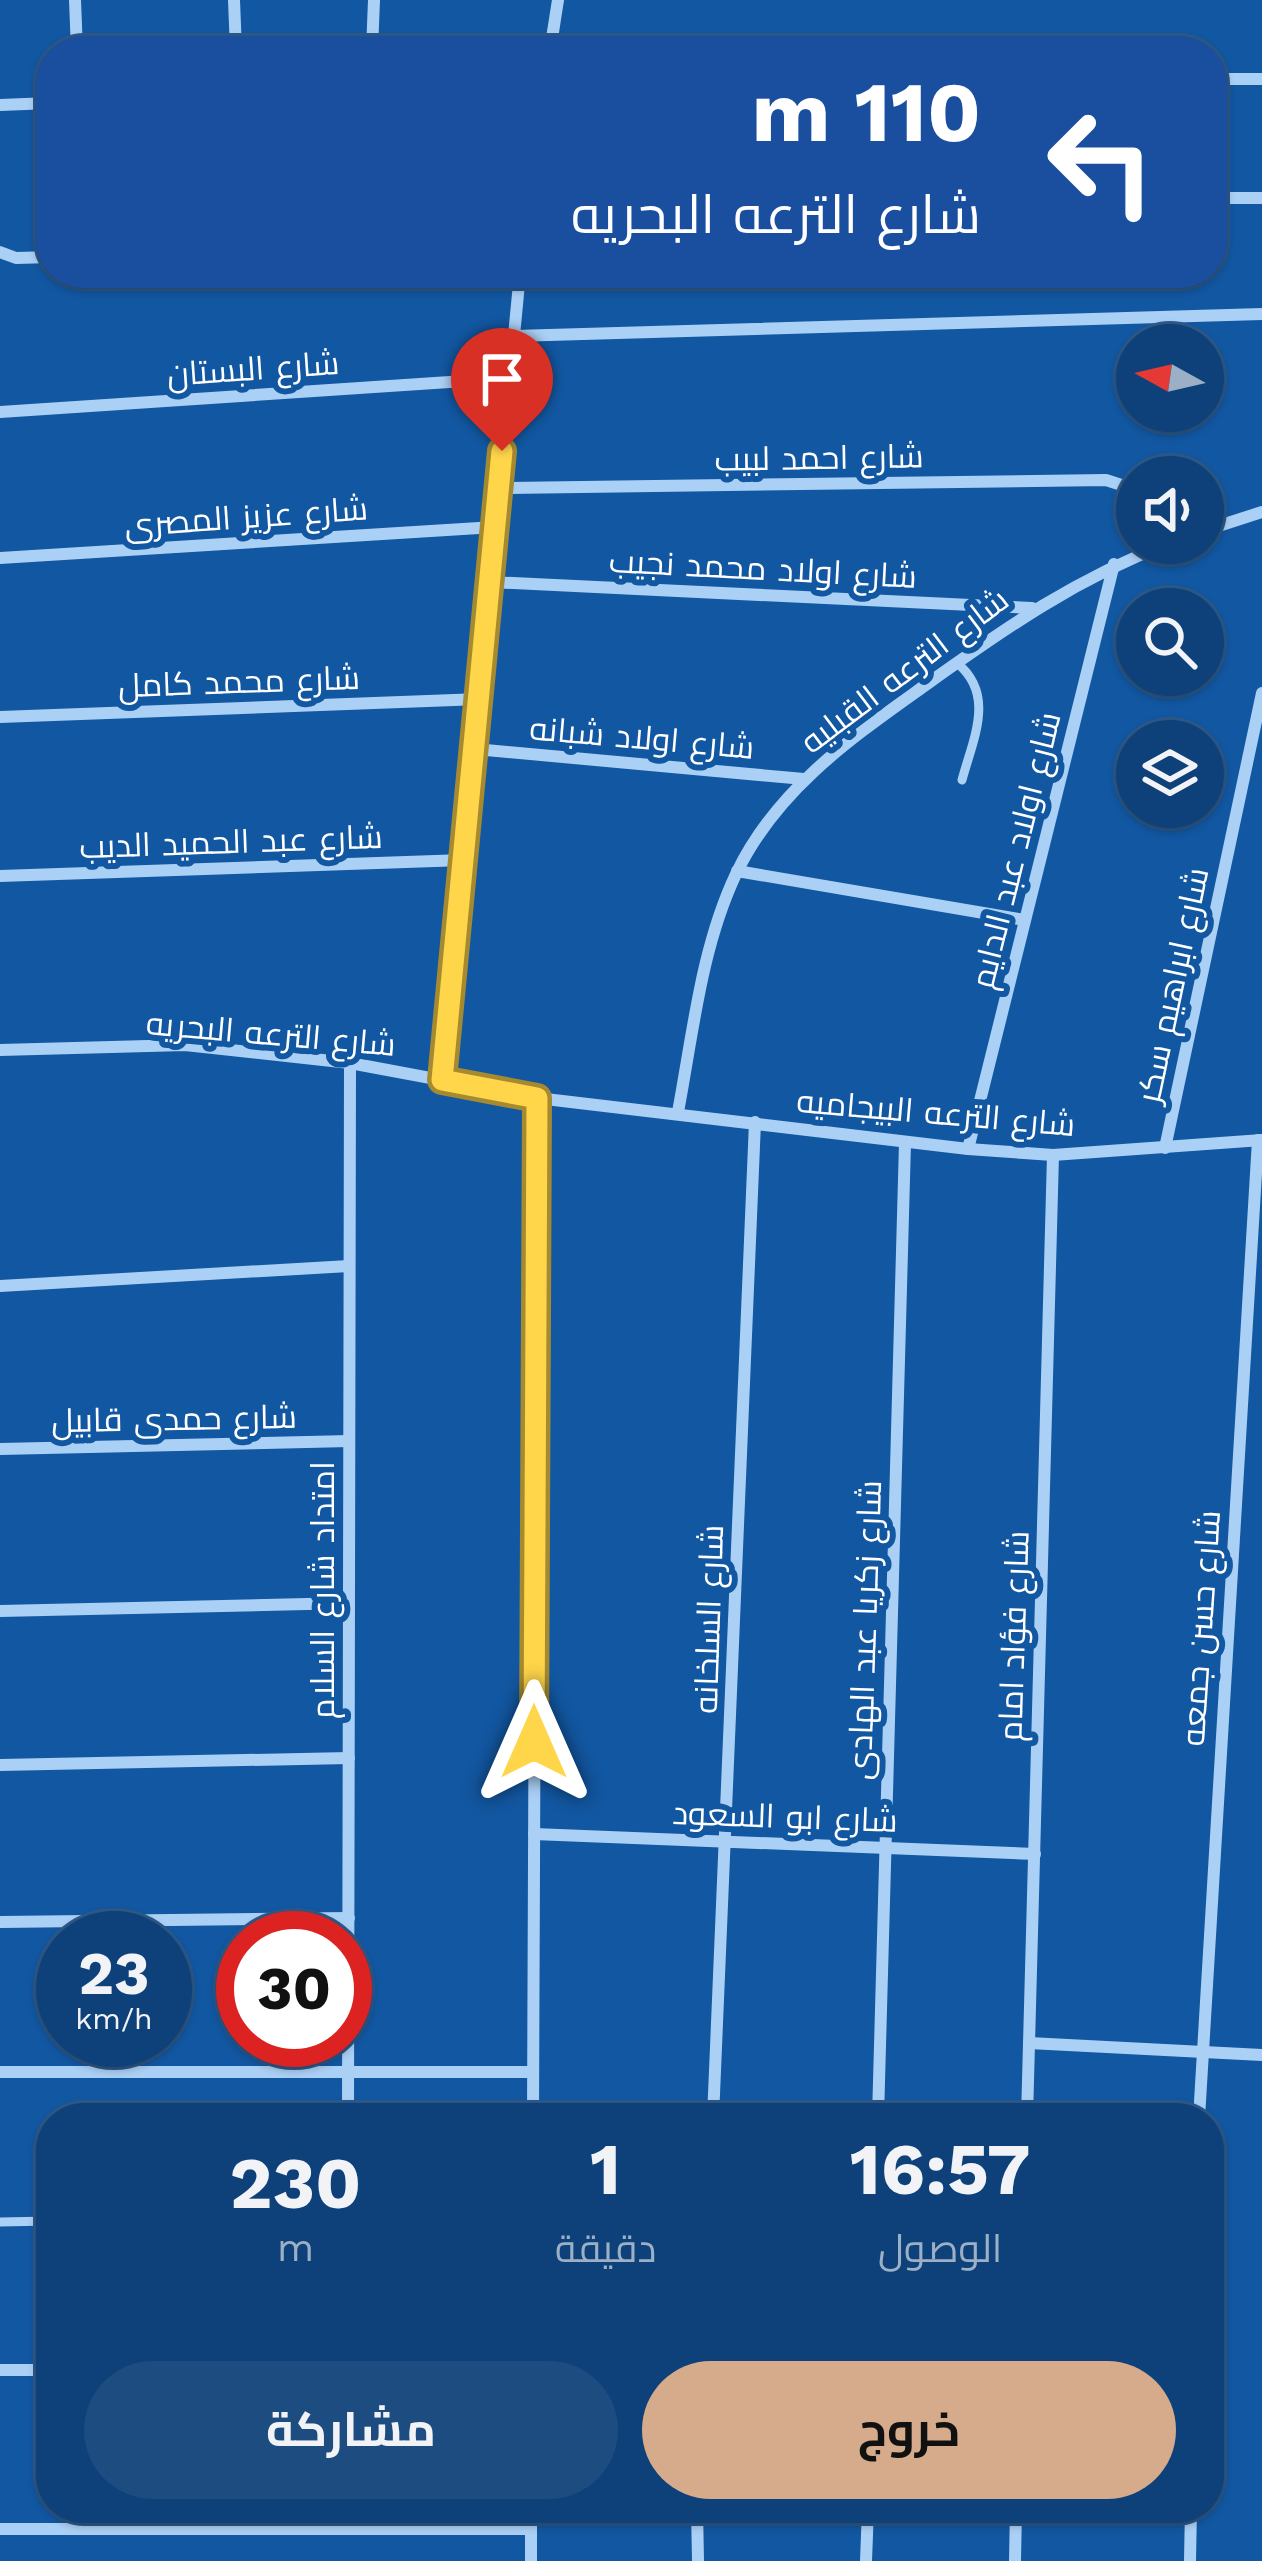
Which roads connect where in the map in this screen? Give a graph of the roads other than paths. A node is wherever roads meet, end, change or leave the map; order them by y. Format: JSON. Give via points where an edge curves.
{"nodes":[{"id":1,"x":75,"y":0,"type":"edge"},
{"id":2,"x":234,"y":0,"type":"edge"},
{"id":3,"x":374,"y":0,"type":"edge"},
{"id":4,"x":558,"y":0,"type":"edge"},
{"id":5,"x":76,"y":36,"type":"edge"},
{"id":6,"x":235,"y":36,"type":"edge"},
{"id":7,"x":373,"y":36,"type":"edge"},
{"id":8,"x":552,"y":36,"type":"edge"},
{"id":9,"x":1227,"y":79,"type":"edge"},
{"id":10,"x":1262,"y":79,"type":"edge"},
{"id":11,"x":36,"y":104,"type":"edge"},
{"id":12,"x":0,"y":105,"type":"edge"},
{"id":13,"x":1227,"y":198,"type":"edge"},
{"id":14,"x":1262,"y":198,"type":"edge"},
{"id":15,"x":0,"y":252,"type":"edge"},
{"id":16,"x":36,"y":257,"type":"edge"},
{"id":17,"x":519,"y":288,"type":"edge"},
{"id":18,"x":1262,"y":314,"type":"edge"},
{"id":19,"x":514,"y":336,"type":"junction"},
{"id":20,"x":510,"y":378,"type":"junction"},
{"id":21,"x":0,"y":412,"type":"edge"},
{"id":22,"x":1116,"y":483,"type":"edge"},
{"id":23,"x":499,"y":488,"type":"junction"},
{"id":24,"x":1262,"y":512,"type":"edge"},
{"id":25,"x":1224,"y":524,"type":"edge"},
{"id":26,"x":496,"y":527,"type":"junction"},
{"id":27,"x":0,"y":558,"type":"edge"},
{"id":28,"x":1114,"y":564,"type":"joint"},
{"id":29,"x":490,"y":581,"type":"junction"},
{"id":30,"x":1034,"y":608,"type":"junction"},
{"id":31,"x":957,"y":663,"type":"junction"},
{"id":32,"x":1262,"y":693,"type":"edge"},
{"id":33,"x":481,"y":699,"type":"junction"},
{"id":34,"x":0,"y":717,"type":"edge"},
{"id":35,"x":475,"y":748,"type":"junction"},
{"id":36,"x":804,"y":779,"type":"junction"},
{"id":37,"x":962,"y":780,"type":"dead end"},
{"id":38,"x":464,"y":860,"type":"junction"},
{"id":39,"x":737,"y":871,"type":"junction"},
{"id":40,"x":0,"y":876,"type":"edge"},
{"id":41,"x":1025,"y":920,"type":"junction"},
{"id":42,"x":0,"y":1050,"type":"edge"},
{"id":43,"x":350,"y":1063,"type":"junction"},
{"id":44,"x":442,"y":1080,"type":"junction"},
{"id":45,"x":537,"y":1098,"type":"junction"},
{"id":46,"x":678,"y":1112,"type":"junction"},
{"id":47,"x":755,"y":1122,"type":"junction"},
{"id":48,"x":1260,"y":1140,"type":"edge"},
{"id":49,"x":905,"y":1143,"type":"junction"},
{"id":50,"x":1165,"y":1148,"type":"junction"},
{"id":51,"x":968,"y":1149,"type":"junction"},
{"id":52,"x":1053,"y":1155,"type":"junction"},
{"id":53,"x":349,"y":1266,"type":"junction"},
{"id":54,"x":0,"y":1286,"type":"edge"},
{"id":55,"x":349,"y":1442,"type":"junction"},
{"id":56,"x":0,"y":1449,"type":"edge"},
{"id":57,"x":349,"y":1604,"type":"junction"},
{"id":58,"x":0,"y":1611,"type":"edge"},
{"id":59,"x":349,"y":1758,"type":"junction"},
{"id":60,"x":0,"y":1765,"type":"edge"},
{"id":61,"x":534,"y":1834,"type":"junction"},
{"id":62,"x":725,"y":1839,"type":"junction"},
{"id":63,"x":885,"y":1846,"type":"junction"},
{"id":64,"x":1035,"y":1854,"type":"junction"},
{"id":65,"x":349,"y":1911,"type":"edge"},
{"id":66,"x":216,"y":1920,"type":"edge"},
{"id":67,"x":0,"y":1922,"type":"edge"},
{"id":68,"x":1029,"y":2043,"type":"junction"},
{"id":69,"x":1201,"y":2052,"type":"junction"},
{"id":70,"x":1262,"y":2055,"type":"edge"},
{"id":71,"x":348,"y":2067,"type":"edge"},
{"id":72,"x":0,"y":2072,"type":"edge"},
{"id":73,"x":348,"y":2072,"type":"junction"},
{"id":74,"x":533,"y":2072,"type":"junction"},
{"id":75,"x":348,"y":2103,"type":"edge"},
{"id":76,"x":532,"y":2103,"type":"edge"},
{"id":77,"x":714,"y":2103,"type":"edge"},
{"id":78,"x":878,"y":2103,"type":"edge"},
{"id":79,"x":1027,"y":2103,"type":"edge"},
{"id":80,"x":1199,"y":2103,"type":"edge"},
{"id":81,"x":36,"y":2221,"type":"edge"},
{"id":82,"x":0,"y":2222,"type":"edge"},
{"id":83,"x":0,"y":2370,"type":"edge"},
{"id":84,"x":36,"y":2370,"type":"edge"},
{"id":85,"x":531,"y":2523,"type":"edge"},
{"id":86,"x":697,"y":2523,"type":"edge"},
{"id":87,"x":868,"y":2523,"type":"edge"},
{"id":88,"x":1016,"y":2523,"type":"edge"},
{"id":89,"x":1191,"y":2523,"type":"edge"},
{"id":90,"x":0,"y":2529,"type":"edge"},
{"id":91,"x":531,"y":2529,"type":"junction"},
{"id":92,"x":531,"y":2561,"type":"edge"},
{"id":93,"x":698,"y":2561,"type":"edge"},
{"id":94,"x":866,"y":2561,"type":"edge"},
{"id":95,"x":1015,"y":2561,"type":"edge"},
{"id":96,"x":1190,"y":2561,"type":"edge"}],
"edges":[{"from":1,"to":5,"type":"street"},
{"from":2,"to":6,"type":"street"},
{"from":3,"to":7,"type":"street"},
{"from":4,"to":8,"type":"street"},
{"from":9,"to":10,"type":"street"},
{"from":11,"to":12,"type":"street"},
{"from":13,"to":14,"type":"street"},
{"from":15,"to":16,"type":"street"},
{"from":17,"to":19,"type":"street"},
{"from":18,"to":19,"type":"street"},
{"from":19,"to":20,"type":"street"},
{"from":20,"to":21,"type":"street","name":"شارع البستان"},
{"from":20,"to":23,"type":"street"},
{"from":22,"to":23,"type":"street","name":"شارع احمد لبيب"},
{"from":23,"to":26,"type":"street"},
{"from":24,"to":25,"type":"street"},
{"from":26,"to":27,"type":"street","name":"شارع عزيز المصرى"},
{"from":26,"to":29,"type":"street"},
{"from":28,"to":30,"type":"street","name":"شارع الترعه القبليه"},
{"from":28,"to":41,"type":"street","name":"شارع اولاد عبد الدايم"},
{"from":29,"to":30,"type":"street","name":"شارع اولاد محمد نجيب"},
{"from":29,"to":33,"type":"street"},
{"from":30,"to":31,"type":"street","name":"شارع الترعه القبليه"},
{"from":31,"to":36,"type":"street","name":"شارع الترعه القبليه"},
{"from":31,"to":37,"type":"lane","via":[[976,683],[981,710]]},
{"from":32,"to":50,"type":"street","name":"شارع ابراهيم سكر"},
{"from":33,"to":34,"type":"street","name":"شارع محمد كامل"},
{"from":33,"to":35,"type":"street"},
{"from":35,"to":36,"type":"street","name":"شارع اولاد شبانه"},
{"from":35,"to":38,"type":"street"},
{"from":36,"to":39,"type":"street","name":"شارع الترعه القبليه"},
{"from":38,"to":40,"type":"street","name":"شارع عبد الحميد الديب"},
{"from":38,"to":44,"type":"street"},
{"from":39,"to":41,"type":"street"},
{"from":39,"to":46,"type":"street","name":"شارع الترعه القبليه","via":[[712,936]]},
{"from":41,"to":51,"type":"street","name":"شارع اولاد عبد الدايم"},
{"from":42,"to":43,"type":"street","name":"شارع الترعه البحريه","via":[[185,1045]]},
{"from":43,"to":44,"type":"street","name":"شارع الترعه البحريه"},
{"from":43,"to":53,"type":"street","name":"امتداد شارع السلام"},
{"from":44,"to":45,"type":"street","name":"شارع الترعه البحريه"},
{"from":45,"to":46,"type":"street","name":"شارع الترعه البحريه"},
{"from":45,"to":61,"type":"street"},
{"from":46,"to":47,"type":"street","name":"شارع الترعه البيجاميه"},
{"from":47,"to":49,"type":"street","name":"شارع الترعه البيجاميه"},
{"from":47,"to":62,"type":"street","name":"شارع السلخانه"},
{"from":48,"to":50,"type":"street","name":"شارع الترعه البيجاميه"},
{"from":48,"to":69,"type":"street","name":"شارع حسن جمعه"},
{"from":49,"to":51,"type":"street","name":"شارع الترعه البيجاميه"},
{"from":49,"to":63,"type":"street","name":"شارع زكريا عبد الهادى"},
{"from":50,"to":52,"type":"street","name":"شارع الترعه البيجاميه"},
{"from":51,"to":52,"type":"street","name":"شارع الترعه البيجاميه"},
{"from":52,"to":64,"type":"street","name":"شارع فؤاد امام"},
{"from":53,"to":54,"type":"street"},
{"from":53,"to":55,"type":"street","name":"امتداد شارع السلام"},
{"from":55,"to":56,"type":"street","name":"شارع حمدى قابيل"},
{"from":55,"to":57,"type":"street","name":"امتداد شارع السلام"},
{"from":57,"to":58,"type":"street"},
{"from":57,"to":59,"type":"street","name":"امتداد شارع السلام"},
{"from":59,"to":60,"type":"street"},
{"from":59,"to":65,"type":"street","name":"امتداد شارع السلام"},
{"from":61,"to":62,"type":"street","name":"شارع ابو السعود"},
{"from":61,"to":74,"type":"street"},
{"from":62,"to":63,"type":"street","name":"شارع ابو السعود"},
{"from":62,"to":77,"type":"street","name":"شارع السلخانه"},
{"from":63,"to":64,"type":"street","name":"شارع ابو السعود"},
{"from":63,"to":78,"type":"street","name":"شارع زكريا عبد الهادى"},
{"from":64,"to":68,"type":"street","name":"شارع فؤاد امام"},
{"from":66,"to":67,"type":"street"},
{"from":68,"to":69,"type":"street"},
{"from":68,"to":79,"type":"street","name":"شارع فؤاد امام"},
{"from":69,"to":70,"type":"street"},
{"from":69,"to":80,"type":"street","name":"شارع حسن جمعه"},
{"from":71,"to":73,"type":"street","name":"امتداد شارع السلام"},
{"from":72,"to":73,"type":"street"},
{"from":73,"to":74,"type":"street"},
{"from":73,"to":75,"type":"street","name":"امتداد شارع السلام"},
{"from":74,"to":76,"type":"street"},
{"from":81,"to":82,"type":"lane"},
{"from":83,"to":84,"type":"street"},
{"from":85,"to":91,"type":"street"},
{"from":86,"to":93,"type":"street"},
{"from":87,"to":94,"type":"street"},
{"from":88,"to":95,"type":"street"},
{"from":89,"to":96,"type":"street"},
{"from":90,"to":91,"type":"street"},
{"from":91,"to":92,"type":"street"}]}
